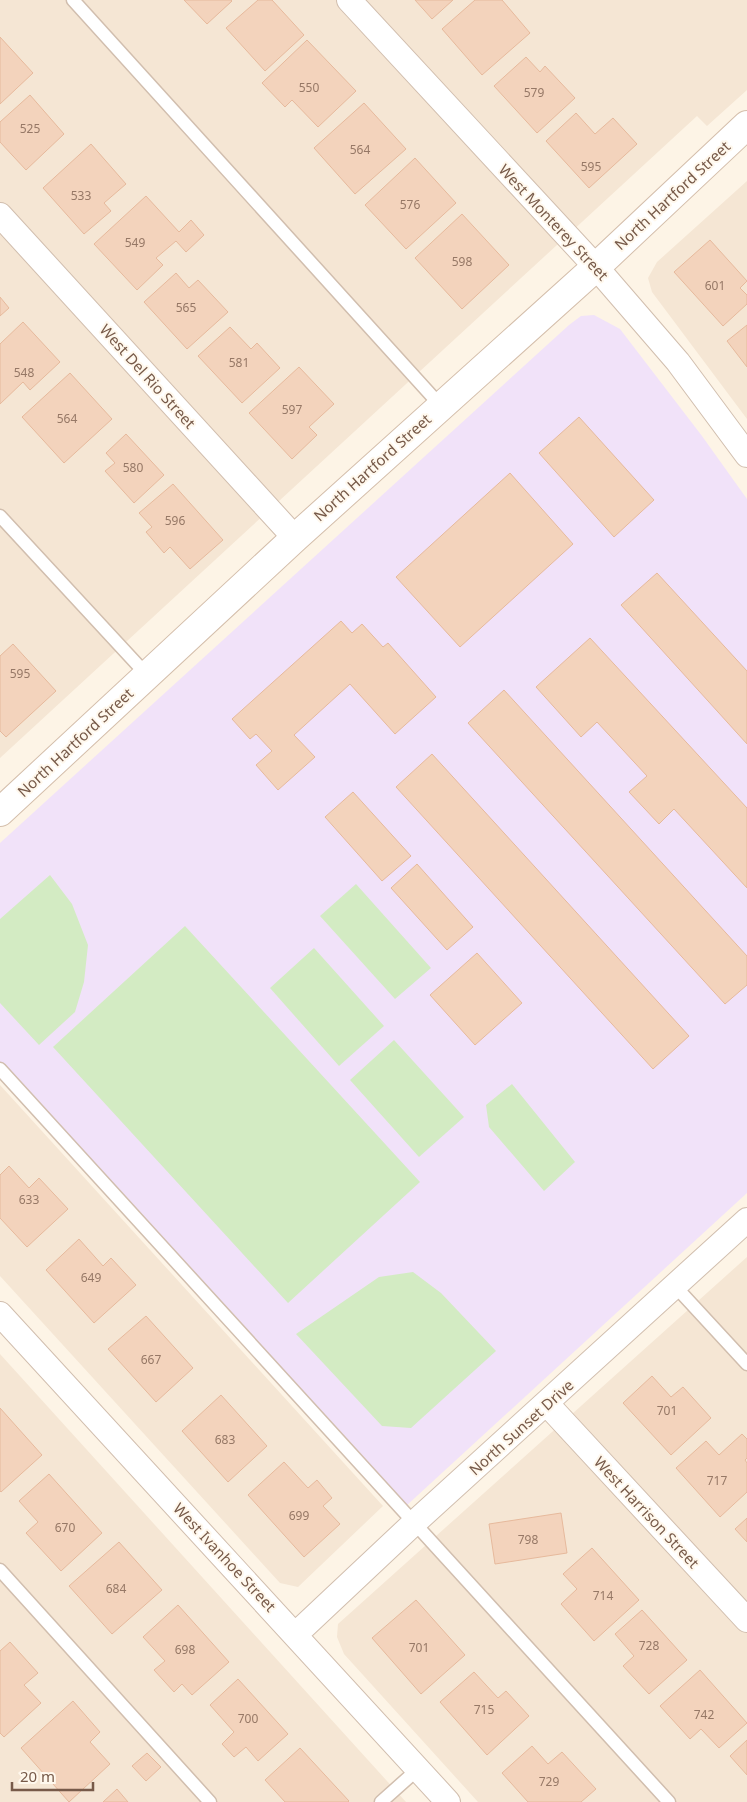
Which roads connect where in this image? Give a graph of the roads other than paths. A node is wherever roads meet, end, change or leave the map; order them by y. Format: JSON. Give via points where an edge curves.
{"nodes":[{"id":1,"x":73,"y":0,"type":"edge"},
{"id":2,"x":349,"y":0,"type":"edge"},
{"id":3,"x":745,"y":134,"type":"edge"},
{"id":4,"x":0,"y":215,"type":"edge"},
{"id":5,"x":596,"y":267,"type":"junction"},
{"id":6,"x":440,"y":405,"type":"junction"},
{"id":7,"x":747,"y":455,"type":"edge"},
{"id":8,"x":0,"y":516,"type":"edge"},
{"id":9,"x":295,"y":538,"type":"junction"},
{"id":10,"x":147,"y":675,"type":"junction"},
{"id":11,"x":1,"y":808,"type":"edge"},
{"id":12,"x":0,"y":1069,"type":"edge"},
{"id":13,"x":747,"y":1220,"type":"edge"},
{"id":14,"x":675,"y":1286,"type":"junction"},
{"id":15,"x":0,"y":1314,"type":"edge"},
{"id":16,"x":747,"y":1364,"type":"edge"},
{"id":17,"x":547,"y":1404,"type":"junction"},
{"id":18,"x":413,"y":1524,"type":"junction"},
{"id":19,"x":0,"y":1570,"type":"edge"},
{"id":20,"x":747,"y":1620,"type":"edge"},
{"id":21,"x":296,"y":1634,"type":"junction"},
{"id":22,"x":418,"y":1769,"type":"junction"},
{"id":23,"x":210,"y":1802,"type":"edge"},
{"id":24,"x":381,"y":1802,"type":"edge"},
{"id":25,"x":448,"y":1802,"type":"edge"},
{"id":26,"x":669,"y":1802,"type":"edge"}],
"edges":[{"from":1,"to":6,"type":"lane"},
{"from":2,"to":5,"type":"street","name":"West Monterey Street"},
{"from":3,"to":5,"type":"street","name":"North Hartford Street"},
{"from":4,"to":9,"type":"street","name":"West Del Rio Street"},
{"from":5,"to":6,"type":"street","name":"North Hartford Street"},
{"from":5,"to":7,"type":"street","name":"West Monterey Street","via":[[678,362]]},
{"from":6,"to":9,"type":"street","name":"North Hartford Street"},
{"from":8,"to":10,"type":"lane"},
{"from":9,"to":10,"type":"street","name":"North Hartford Street"},
{"from":10,"to":11,"type":"street","name":"North Hartford Street"},
{"from":12,"to":18,"type":"lane"},
{"from":13,"to":14,"type":"street","name":"North Sunset Drive"},
{"from":14,"to":16,"type":"lane"},
{"from":14,"to":17,"type":"street","name":"North Sunset Drive"},
{"from":15,"to":21,"type":"street","name":"West Ivanhoe Street"},
{"from":17,"to":18,"type":"street","name":"North Sunset Drive"},
{"from":17,"to":20,"type":"street","name":"West Harrison Street"},
{"from":18,"to":21,"type":"street","name":"North Sunset Drive"},
{"from":18,"to":26,"type":"lane"},
{"from":19,"to":23,"type":"lane"},
{"from":21,"to":22,"type":"street","name":"West Ivanhoe Street"},
{"from":22,"to":24,"type":"lane"},
{"from":22,"to":25,"type":"street","name":"West Ivanhoe Street"}]}
